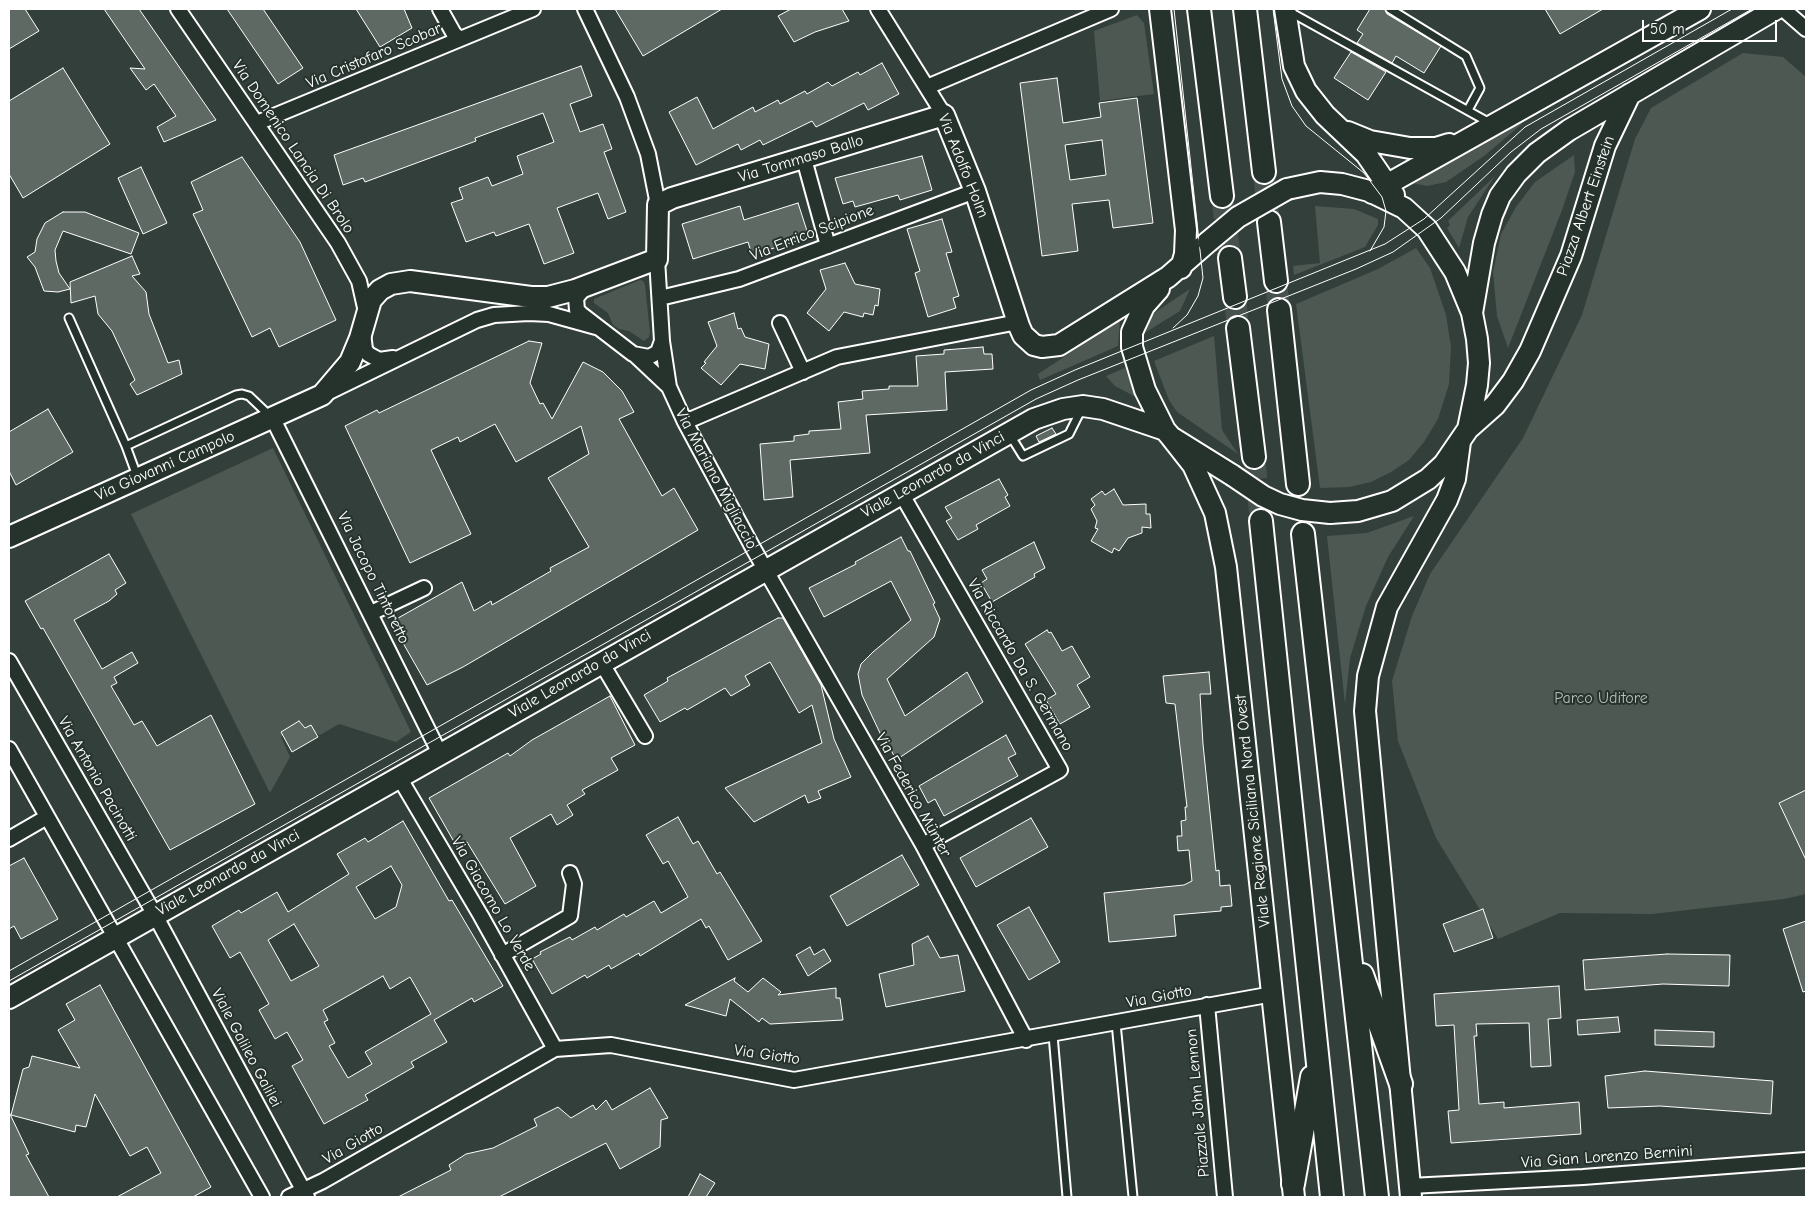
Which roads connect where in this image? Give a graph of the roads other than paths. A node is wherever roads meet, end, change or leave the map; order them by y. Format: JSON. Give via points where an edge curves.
{"nodes":[{"id":1,"x":178,"y":9,"type":"edge"},
{"id":2,"x":440,"y":9,"type":"edge"},
{"id":3,"x":533,"y":9,"type":"edge"},
{"id":4,"x":585,"y":9,"type":"edge"},
{"id":5,"x":878,"y":9,"type":"edge"},
{"id":6,"x":1110,"y":9,"type":"edge"},
{"id":7,"x":1160,"y":9,"type":"edge"},
{"id":8,"x":1200,"y":9,"type":"edge"},
{"id":9,"x":1245,"y":9,"type":"edge"},
{"id":10,"x":1285,"y":9,"type":"edge"},
{"id":11,"x":1390,"y":9,"type":"edge"},
{"id":12,"x":1700,"y":9,"type":"edge"},
{"id":13,"x":1776,"y":9,"type":"edge"},
{"id":14,"x":1783,"y":9,"type":"edge"},
{"id":15,"x":1806,"y":29,"type":"edge"},
{"id":16,"x":460,"y":39,"type":"junction"},
{"id":17,"x":927,"y":87,"type":"junction"},
{"id":18,"x":1630,"y":94,"type":"junction"},
{"id":19,"x":1468,"y":110,"type":"junction"},
{"id":20,"x":944,"y":115,"type":"junction"},
{"id":21,"x":257,"y":124,"type":"junction"},
{"id":22,"x":1493,"y":124,"type":"junction"},
{"id":23,"x":1336,"y":126,"type":"junction"},
{"id":24,"x":1468,"y":138,"type":"junction"},
{"id":25,"x":804,"y":159,"type":"junction"},
{"id":26,"x":1264,"y":172,"type":"tunnel mouth"},
{"id":27,"x":1379,"y":188,"type":"junction"},
{"id":28,"x":975,"y":191,"type":"junction"},
{"id":29,"x":1222,"y":196,"type":"tunnel mouth"},
{"id":30,"x":658,"y":205,"type":"junction"},
{"id":31,"x":1269,"y":222,"type":"tunnel mouth"},
{"id":32,"x":828,"y":246,"type":"junction"},
{"id":33,"x":1230,"y":258,"type":"tunnel mouth"},
{"id":34,"x":657,"y":259,"type":"junction"},
{"id":35,"x":1174,"y":272,"type":"junction"},
{"id":36,"x":1276,"y":281,"type":"tunnel mouth"},
{"id":37,"x":586,"y":286,"type":"junction"},
{"id":38,"x":1234,"y":297,"type":"tunnel mouth"},
{"id":39,"x":660,"y":298,"type":"junction"},
{"id":40,"x":530,"y":305,"type":"junction"},
{"id":41,"x":1279,"y":310,"type":"tunnel mouth"},
{"id":42,"x":1472,"y":313,"type":"junction"},
{"id":43,"x":69,"y":318,"type":"dead end"},
{"id":44,"x":364,"y":319,"type":"junction"},
{"id":45,"x":780,"y":323,"type":"dead end"},
{"id":46,"x":596,"y":327,"type":"junction"},
{"id":47,"x":1021,"y":328,"type":"junction"},
{"id":48,"x":1238,"y":328,"type":"tunnel mouth"},
{"id":49,"x":662,"y":341,"type":"junction"},
{"id":50,"x":412,"y":352,"type":"junction"},
{"id":51,"x":633,"y":354,"type":"junction"},
{"id":52,"x":803,"y":372,"type":"junction"},
{"id":53,"x":669,"y":387,"type":"junction"},
{"id":54,"x":322,"y":395,"type":"junction"},
{"id":55,"x":1083,"y":406,"type":"junction"},
{"id":56,"x":274,"y":418,"type":"junction"},
{"id":57,"x":685,"y":422,"type":"junction"},
{"id":58,"x":1008,"y":433,"type":"junction"},
{"id":59,"x":1168,"y":433,"type":"junction"},
{"id":60,"x":1464,"y":436,"type":"junction"},
{"id":61,"x":126,"y":446,"type":"junction"},
{"id":62,"x":1254,"y":457,"type":"tunnel mouth"},
{"id":63,"x":137,"y":478,"type":"junction"},
{"id":64,"x":1298,"y":484,"type":"dead end"},
{"id":65,"x":901,"y":493,"type":"junction"},
{"id":66,"x":1261,"y":521,"type":"tunnel mouth"},
{"id":67,"x":1304,"y":534,"type":"dead end"},
{"id":68,"x":9,"y":537,"type":"edge"},
{"id":69,"x":765,"y":570,"type":"junction"},
{"id":70,"x":424,"y":588,"type":"dead end"},
{"id":71,"x":371,"y":613,"type":"junction"},
{"id":72,"x":9,"y":661,"type":"edge"},
{"id":73,"x":601,"y":662,"type":"junction"},
{"id":74,"x":645,"y":736,"type":"dead end"},
{"id":75,"x":9,"y":749,"type":"edge"},
{"id":76,"x":440,"y":754,"type":"junction"},
{"id":77,"x":399,"y":777,"type":"junction"},
{"id":78,"x":47,"y":818,"type":"junction"},
{"id":79,"x":9,"y":839,"type":"edge"},
{"id":80,"x":922,"y":845,"type":"junction"},
{"id":81,"x":570,"y":873,"type":"dead end"},
{"id":82,"x":155,"y":914,"type":"junction"},
{"id":83,"x":115,"y":938,"type":"junction"},
{"id":84,"x":1349,"y":939,"type":"junction"},
{"id":85,"x":502,"y":955,"type":"junction"},
{"id":86,"x":1273,"y":994,"type":"junction"},
{"id":87,"x":9,"y":998,"type":"edge"},
{"id":88,"x":1207,"y":1005,"type":"junction"},
{"id":89,"x":1116,"y":1023,"type":"junction"},
{"id":90,"x":1053,"y":1035,"type":"junction"},
{"id":91,"x":1026,"y":1040,"type":"junction"},
{"id":92,"x":555,"y":1049,"type":"junction"},
{"id":93,"x":1316,"y":1051,"type":"junction"},
{"id":94,"x":1401,"y":1084,"type":"junction"},
{"id":95,"x":1806,"y":1160,"type":"edge"},
{"id":96,"x":1293,"y":1191,"type":"edge"},
{"id":97,"x":1411,"y":1191,"type":"edge"},
{"id":98,"x":306,"y":1194,"type":"edge"},
{"id":99,"x":262,"y":1197,"type":"edge"},
{"id":100,"x":289,"y":1197,"type":"edge"},
{"id":101,"x":1067,"y":1197,"type":"edge"},
{"id":102,"x":1133,"y":1197,"type":"edge"},
{"id":103,"x":1225,"y":1197,"type":"edge"},
{"id":104,"x":1332,"y":1197,"type":"edge"},
{"id":105,"x":1377,"y":1197,"type":"edge"}],
"edges":[{"from":1,"to":21,"type":"street","name":"Via Domenico Lancia Di Brolo"},
{"from":2,"to":16,"type":"street"},
{"from":3,"to":16,"type":"street","name":"Via Cristofaro Scobar"},
{"from":4,"to":30,"type":"street","via":[[627,96],[645,145]]},
{"from":5,"to":17,"type":"street","name":"Via Adolfo Holm"},
{"from":6,"to":17,"type":"street"},
{"from":7,"to":35,"type":"street","via":[[1186,230],[1185,254]]},
{"from":8,"to":29,"type":"main road"},
{"from":9,"to":26,"type":"main road"},
{"from":10,"to":19,"type":"lane"},
{"from":10,"to":23,"type":"street","via":[[1290,49],[1298,76],[1315,104]]},
{"from":11,"to":19,"type":"lane","via":[[1466,56],[1480,88]]},
{"from":12,"to":22,"type":"street"},
{"from":13,"to":18,"type":"street"},
{"from":14,"to":15,"type":"street"},
{"from":16,"to":21,"type":"street","name":"Via Cristofaro Scobar"},
{"from":17,"to":20,"type":"street","name":"Via Adolfo Holm"},
{"from":18,"to":42,"type":"street","name":"Piazza Albert Einstein","via":[[1537,153],[1500,196],[1484,243]]},
{"from":18,"to":60,"type":"street","name":"Piazza Albert Einstein","via":[[1605,146],[1571,256],[1530,351],[1495,405]]},
{"from":19,"to":22,"type":"lane"},
{"from":20,"to":25,"type":"street","name":"Via Tommaso Ballo"},
{"from":20,"to":28,"type":"street","name":"Via Adolfo Holm"},
{"from":21,"to":44,"type":"street","name":"Via Domenico Lancia Di Brolo","via":[[342,250],[359,281]]},
{"from":22,"to":24,"type":"street"},
{"from":23,"to":24,"type":"street","via":[[1370,141],[1410,148],[1436,148]]},
{"from":23,"to":27,"type":"street","via":[[1366,154]]},
{"from":24,"to":27,"type":"street"},
{"from":25,"to":30,"type":"street","name":"Via Tommaso Ballo"},
{"from":25,"to":32,"type":"street"},
{"from":27,"to":35,"type":"street","bridge":true,"via":[[1320,182],[1287,189],[1238,217]]},
{"from":27,"to":42,"type":"street","name":"Piazza Albert Einstein","via":[[1434,238],[1455,272]]},
{"from":28,"to":32,"type":"street","name":"Via Errico Scipione"},
{"from":28,"to":47,"type":"street","name":"Via Adolfo Holm"},
{"from":30,"to":34,"type":"street"},
{"from":31,"to":36,"type":"main road"},
{"from":32,"to":39,"type":"street","name":"Via Errico Scipione","via":[[739,279]]},
{"from":33,"to":38,"type":"main road"},
{"from":34,"to":37,"type":"street"},
{"from":34,"to":39,"type":"street"},
{"from":35,"to":47,"type":"street","via":[[1059,345],[1042,348],[1034,345]]},
{"from":35,"to":59,"type":"street","via":[[1141,313],[1131,339],[1145,390]]},
{"from":37,"to":40,"type":"street"},
{"from":37,"to":46,"type":"street","via":[[578,293],[576,304],[581,314]]},
{"from":39,"to":49,"type":"street"},
{"from":40,"to":44,"type":"street","name":"Via Giovanni Campolo","via":[[404,281],[380,290],[371,300]]},
{"from":40,"to":46,"type":"street"},
{"from":40,"to":50,"type":"street","name":"Via Giovanni Campolo","via":[[477,320]]},
{"from":41,"to":64,"type":"main road"},
{"from":42,"to":60,"type":"street","name":"Piazza Albert Einstein","via":[[1479,363]]},
{"from":43,"to":61,"type":"lane"},
{"from":44,"to":50,"type":"street","name":"Via Domenico Lancia Di Brolo","via":[[365,348],[373,358],[385,360]]},
{"from":44,"to":54,"type":"street","name":"Via Giovanni Campolo","via":[[350,362]]},
{"from":45,"to":52,"type":"street"},
{"from":46,"to":51,"type":"street"},
{"from":47,"to":52,"type":"street","via":[[837,358]]},
{"from":48,"to":62,"type":"main road"},
{"from":49,"to":51,"type":"street","via":[[654,355],[643,358]]},
{"from":49,"to":53,"type":"street"},
{"from":50,"to":54,"type":"street","name":"Via Giovanni Campolo"},
{"from":51,"to":53,"type":"street"},
{"from":52,"to":57,"type":"street"},
{"from":53,"to":57,"type":"street","name":"Via Mariano Migliaccio"},
{"from":54,"to":56,"type":"street","name":"Via Giovanni Campolo"},
{"from":55,"to":58,"type":"street","name":"Viale Leonardo da Vinci","via":[[1034,419]]},
{"from":55,"to":58,"type":"lane","via":[[1069,434],[1024,456]]},
{"from":55,"to":59,"type":"street","name":"Viale Leonardo da Vinci","via":[[1103,409]]},
{"from":56,"to":61,"type":"lane","via":[[249,396],[236,395]]},
{"from":56,"to":63,"type":"street","name":"Via Giovanni Campolo"},
{"from":56,"to":71,"type":"street","name":"Via Jacopo Tintoretto"},
{"from":57,"to":69,"type":"street","name":"Via Mariano Migliaccio"},
{"from":58,"to":65,"type":"street","name":"Viale Leonardo da Vinci"},
{"from":59,"to":60,"type":"street","name":"Piazza Albert Einstein","bridge":true,"via":[[1263,496],[1302,510],[1330,513],[1377,506],[1411,491],[1444,464]]},
{"from":59,"to":86,"type":"street","name":"Viale Regione Siciliana Nord Ovest","via":[[1203,485],[1222,538]]},
{"from":60,"to":94,"type":"street","via":[[1447,500],[1387,607],[1368,676],[1365,711],[1368,750]]},
{"from":61,"to":63,"type":"lane"},
{"from":63,"to":68,"type":"street","name":"Via Giovanni Campolo"},
{"from":65,"to":69,"type":"street","name":"Viale Leonardo da Vinci"},
{"from":65,"to":80,"type":"street","name":"Via Riccardo Da S. Germano","via":[[1060,770]]},
{"from":66,"to":93,"type":"main road"},
{"from":67,"to":84,"type":"main road"},
{"from":69,"to":73,"type":"street","name":"Viale Leonardo da Vinci"},
{"from":69,"to":80,"type":"street","name":"Via Federico Münter"},
{"from":70,"to":71,"type":"street"},
{"from":71,"to":76,"type":"street","name":"Via Jacopo Tintoretto"},
{"from":72,"to":82,"type":"street","name":"Via Antonio Pacinotti"},
{"from":73,"to":74,"type":"street"},
{"from":73,"to":76,"type":"street","name":"Viale Leonardo da Vinci"},
{"from":75,"to":78,"type":"street"},
{"from":76,"to":77,"type":"street","name":"Viale Leonardo da Vinci"},
{"from":77,"to":82,"type":"street","name":"Viale Leonardo da Vinci"},
{"from":77,"to":85,"type":"street","name":"Via Giacomo Lo Verde"},
{"from":78,"to":79,"type":"street"},
{"from":78,"to":83,"type":"street"},
{"from":80,"to":91,"type":"street","name":"Via Federico Münter"},
{"from":81,"to":85,"type":"street","via":[[574,884],[570,916]]},
{"from":82,"to":83,"type":"street","name":"Viale Leonardo da Vinci"},
{"from":82,"to":98,"type":"street","name":"Viale Galileo Galilei"},
{"from":83,"to":87,"type":"street","name":"Viale Leonardo da Vinci"},
{"from":83,"to":99,"type":"street"},
{"from":84,"to":94,"type":"main road"},
{"from":84,"to":105,"type":"main road"},
{"from":85,"to":92,"type":"street","name":"Via Giacomo Lo Verde"},
{"from":86,"to":88,"type":"street","name":"Via Giotto"},
{"from":86,"to":96,"type":"street","name":"Viale Regione Siciliana Nord Ovest"},
{"from":88,"to":89,"type":"street","name":"Via Giotto"},
{"from":88,"to":103,"type":"street","name":"Piazzale John Lennon"},
{"from":89,"to":90,"type":"street","name":"Via Giotto"},
{"from":89,"to":102,"type":"lane"},
{"from":90,"to":91,"type":"street","name":"Via Giotto"},
{"from":90,"to":101,"type":"lane"},
{"from":91,"to":92,"type":"street","name":"Via Giotto","via":[[794,1080],[611,1045]]},
{"from":92,"to":98,"type":"street","name":"Via Giotto"},
{"from":93,"to":96,"type":"main road"},
{"from":93,"to":104,"type":"main road"},
{"from":94,"to":97,"type":"street"},
{"from":95,"to":97,"type":"street","name":"Via Gian Lorenzo Bernini"},
{"from":98,"to":100,"type":"street","name":"Via Giotto"}]}
